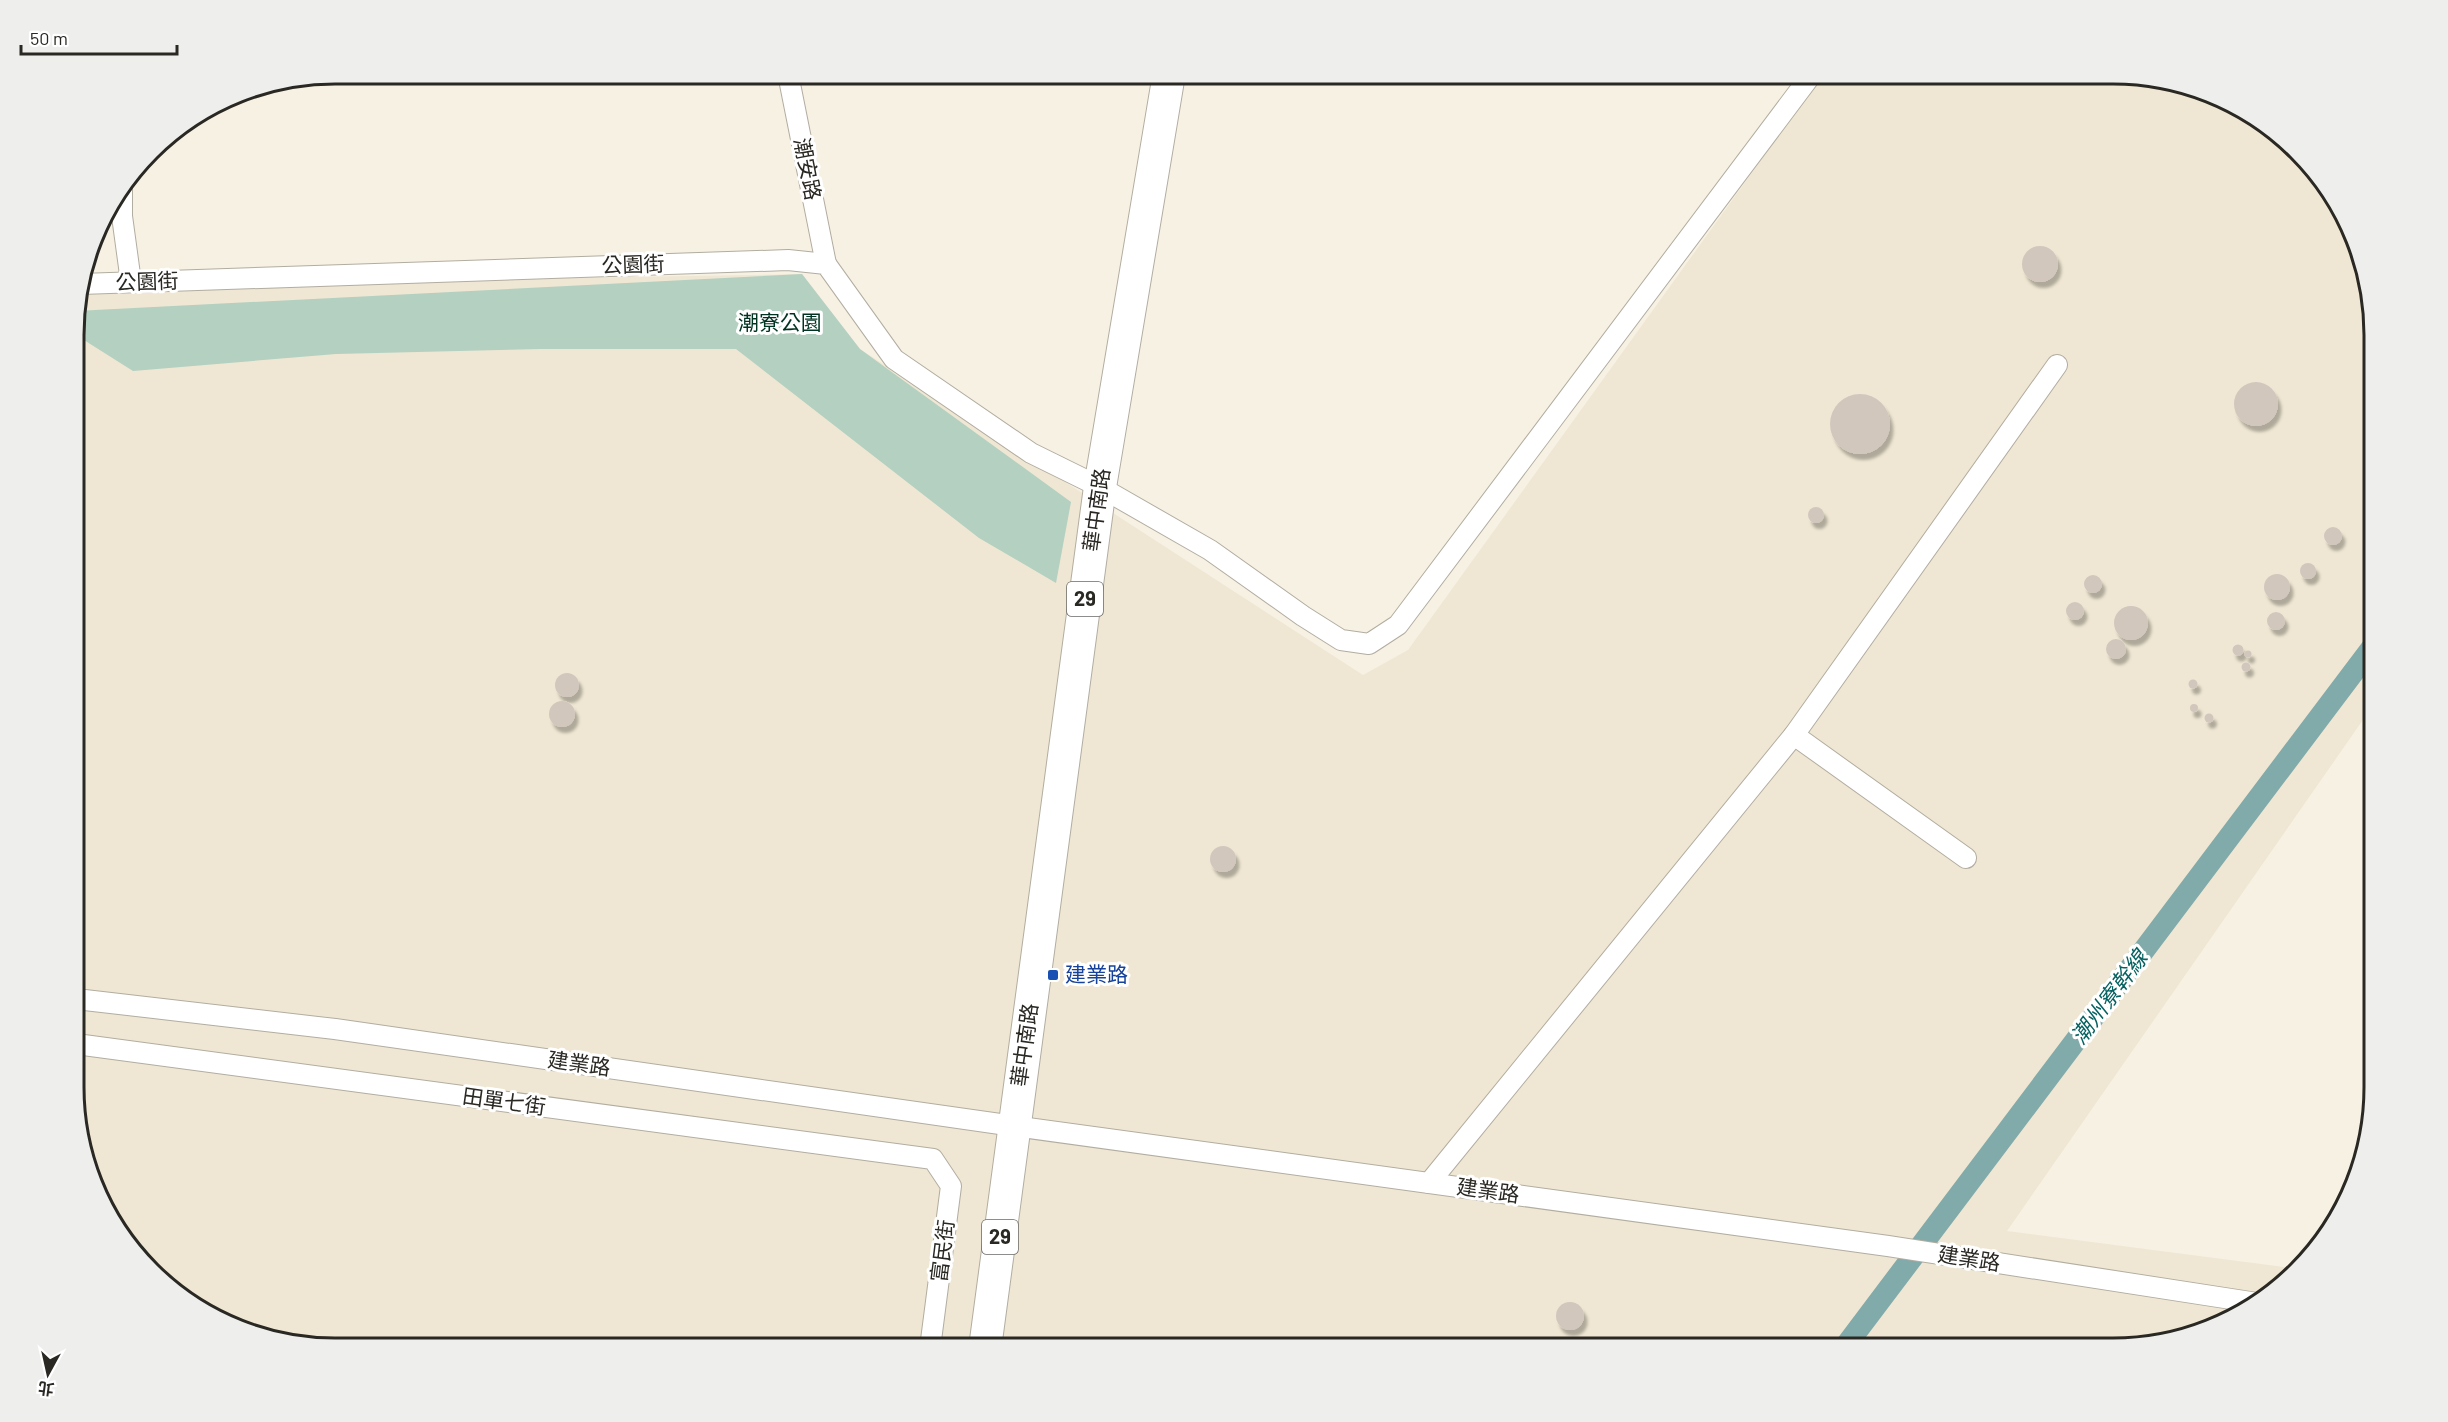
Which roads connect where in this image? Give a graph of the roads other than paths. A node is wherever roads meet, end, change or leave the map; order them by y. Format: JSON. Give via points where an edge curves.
{"nodes":[{"id":1,"x":790,"y":84,"type":"edge"},
{"id":2,"x":1167,"y":84,"type":"edge"},
{"id":3,"x":1804,"y":84,"type":"edge"},
{"id":4,"x":114,"y":216,"type":"edge"},
{"id":5,"x":826,"y":264,"type":"junction"},
{"id":6,"x":132,"y":282,"type":"junction"},
{"id":7,"x":90,"y":284,"type":"edge"},
{"id":8,"x":2057,"y":365,"type":"dead end"},
{"id":9,"x":1100,"y":487,"type":"junction"},
{"id":10,"x":1794,"y":735,"type":"junction"},
{"id":11,"x":1966,"y":858,"type":"dead end"},
{"id":12,"x":84,"y":1000,"type":"edge"},
{"id":13,"x":84,"y":1045,"type":"edge"},
{"id":14,"x":1014,"y":1126,"type":"junction"},
{"id":15,"x":933,"y":1159,"type":"joint"},
{"id":16,"x":1429,"y":1182,"type":"junction"},
{"id":17,"x":2244,"y":1301,"type":"edge"},
{"id":18,"x":931,"y":1338,"type":"edge"},
{"id":19,"x":986,"y":1338,"type":"edge"}],
"edges":[{"from":1,"to":5,"type":"street","name":"潮安路"},
{"from":2,"to":9,"type":"main road","name":"華中南路","number":"29"},
{"from":3,"to":9,"type":"street","via":[[1398,625],[1369,644],[1341,640],[1210,550]]},
{"from":4,"to":6,"type":"street"},
{"from":5,"to":6,"type":"street","name":"公園街","via":[[788,260]]},
{"from":5,"to":9,"type":"street","via":[[894,359],[1031,453]]},
{"from":6,"to":7,"type":"street","name":"公園街"},
{"from":8,"to":10,"type":"street"},
{"from":9,"to":14,"type":"main road","name":"華中南路","number":"29"},
{"from":10,"to":11,"type":"street"},
{"from":10,"to":16,"type":"street"},
{"from":12,"to":14,"type":"street","name":"建業路","via":[[335,1029]]},
{"from":13,"to":15,"type":"street","name":"田單七街"},
{"from":14,"to":16,"type":"street","name":"建業路"},
{"from":14,"to":19,"type":"main road","number":"29"},
{"from":15,"to":18,"type":"street","name":"富民街","via":[[951,1186]]},
{"from":16,"to":17,"type":"street","name":"建業路"}]}
